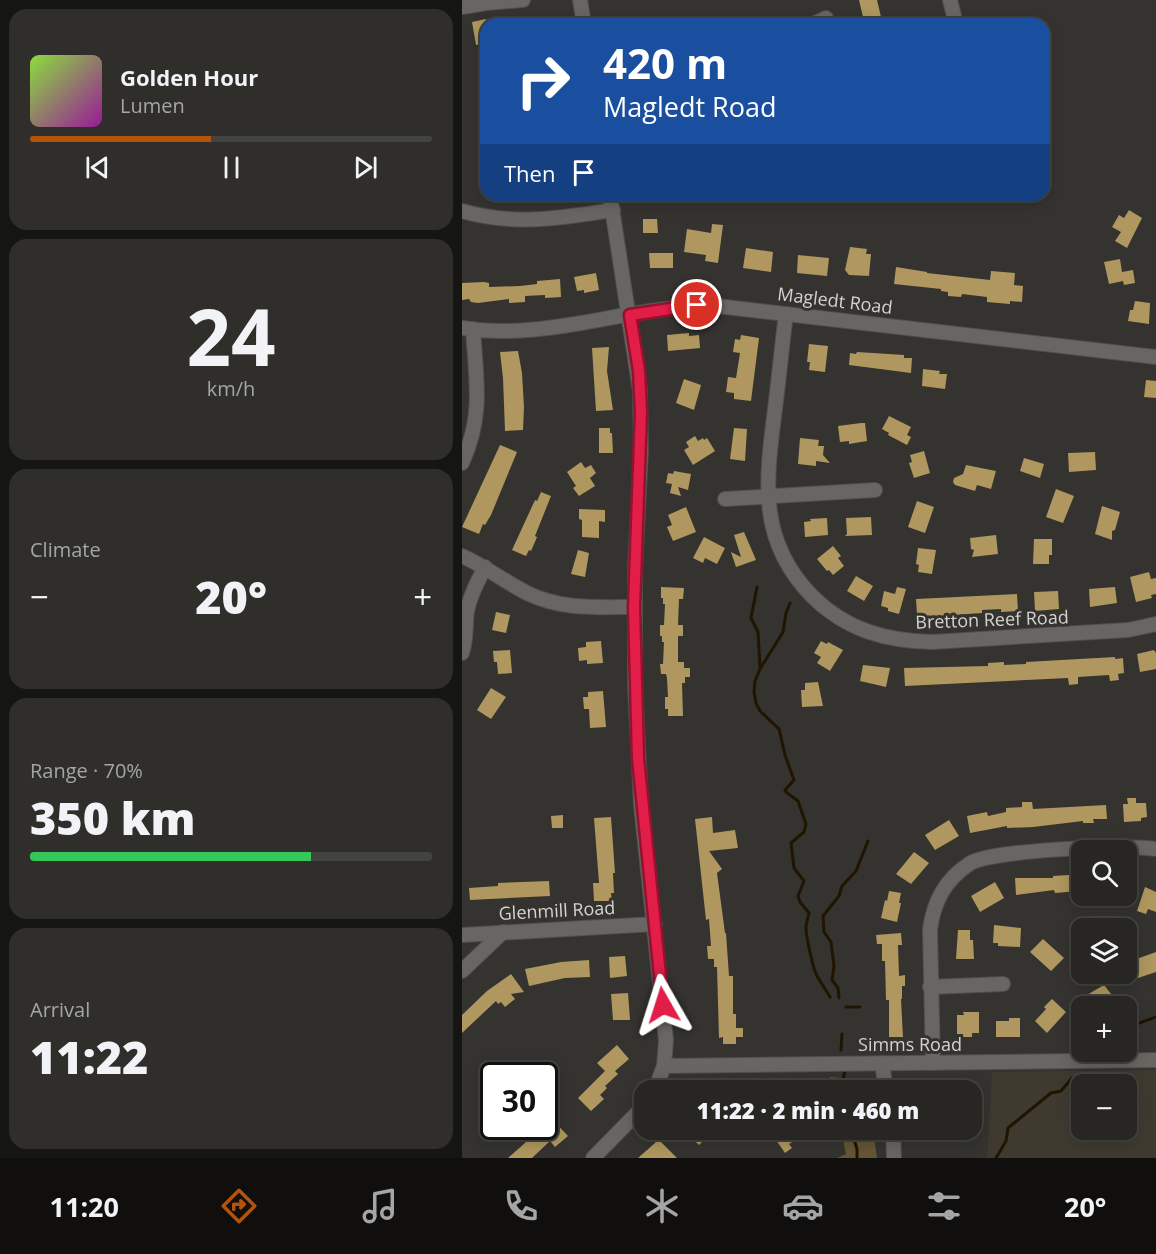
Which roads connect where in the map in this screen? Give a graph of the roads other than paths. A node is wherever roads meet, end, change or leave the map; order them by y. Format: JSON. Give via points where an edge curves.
{"nodes":[{"id":1,"x":523,"y":0,"type":"edge"},
{"id":2,"x":580,"y":0,"type":"edge"},
{"id":3,"x":950,"y":0,"type":"edge"},
{"id":4,"x":462,"y":7,"type":"edge"},
{"id":5,"x":583,"y":18,"type":"edge"},
{"id":6,"x":954,"y":18,"type":"edge"},
{"id":7,"x":611,"y":201,"type":"edge"},
{"id":8,"x":613,"y":210,"type":"junction"},
{"id":9,"x":462,"y":212,"type":"edge"},
{"id":10,"x":786,"y":314,"type":"junction"},
{"id":11,"x":630,"y":315,"type":"junction"},
{"id":12,"x":467,"y":328,"type":"edge"},
{"id":13,"x":1156,"y":357,"type":"edge"},
{"id":14,"x":462,"y":463,"type":"edge"},
{"id":15,"x":874,"y":490,"type":"dead end"},
{"id":16,"x":768,"y":496,"type":"junction"},
{"id":17,"x":725,"y":499,"type":"dead end"},
{"id":18,"x":462,"y":556,"type":"edge"},
{"id":19,"x":485,"y":567,"type":"junction"},
{"id":20,"x":634,"y":607,"type":"junction"},
{"id":21,"x":1156,"y":624,"type":"edge"},
{"id":22,"x":462,"y":653,"type":"edge"},
{"id":23,"x":1156,"y":849,"type":"edge"},
{"id":24,"x":655,"y":924,"type":"junction"},
{"id":25,"x":503,"y":932,"type":"junction"},
{"id":26,"x":462,"y":935,"type":"edge"},
{"id":27,"x":462,"y":971,"type":"edge"},
{"id":28,"x":1003,"y":984,"type":"dead end"},
{"id":29,"x":930,"y":987,"type":"junction"},
{"id":30,"x":1156,"y":1060,"type":"edge"},
{"id":31,"x":882,"y":1063,"type":"junction"},
{"id":32,"x":933,"y":1063,"type":"junction"},
{"id":33,"x":664,"y":1066,"type":"junction"},
{"id":34,"x":659,"y":1080,"type":"edge"},
{"id":35,"x":885,"y":1080,"type":"edge"},
{"id":36,"x":634,"y":1116,"type":"edge"},
{"id":37,"x":893,"y":1140,"type":"edge"},
{"id":38,"x":593,"y":1158,"type":"edge"},
{"id":39,"x":894,"y":1158,"type":"edge"}],
"edges":[{"from":1,"to":4,"type":"street"},
{"from":2,"to":5,"type":"street"},
{"from":3,"to":6,"type":"street"},
{"from":7,"to":8,"type":"street"},
{"from":8,"to":9,"type":"street","via":[[533,220]]},
{"from":8,"to":11,"type":"street"},
{"from":10,"to":11,"type":"street","name":"Magledt Road","via":[[697,305]]},
{"from":10,"to":13,"type":"street","name":"Magledt Road"},
{"from":10,"to":16,"type":"street","name":"Bretton Reef Road"},
{"from":11,"to":12,"type":"street","name":"Magledt Road","via":[[539,329]]},
{"from":11,"to":20,"type":"street","via":[[641,412]]},
{"from":12,"to":14,"type":"street","via":[[477,388],[477,414]]},
{"from":15,"to":16,"type":"street"},
{"from":16,"to":17,"type":"street"},
{"from":16,"to":21,"type":"street","name":"Bretton Reef Road","via":[[776,542],[794,575],[820,604],[860,630],[895,640],[932,642],[1118,631]]},
{"from":18,"to":19,"type":"street"},
{"from":19,"to":20,"type":"street","via":[[527,593],[561,605]]},
{"from":19,"to":22,"type":"street","via":[[471,595]]},
{"from":20,"to":24,"type":"street","via":[[638,758]]},
{"from":23,"to":29,"type":"street","via":[[1028,853],[969,863],[944,888],[933,911]]},
{"from":24,"to":25,"type":"street","name":"Glenmill Road"},
{"from":24,"to":33,"type":"street","via":[[665,1023]]},
{"from":25,"to":26,"type":"street","name":"Glenmill Road"},
{"from":25,"to":27,"type":"street"},
{"from":28,"to":29,"type":"street"},
{"from":29,"to":32,"type":"street"},
{"from":30,"to":32,"type":"street","name":"Simms Road"},
{"from":31,"to":32,"type":"street","name":"Simms Road"},
{"from":31,"to":33,"type":"street","name":"Simms Road"},
{"from":31,"to":35,"type":"street"},
{"from":33,"to":34,"type":"street"},
{"from":36,"to":38,"type":"street"},
{"from":37,"to":39,"type":"street"}]}
